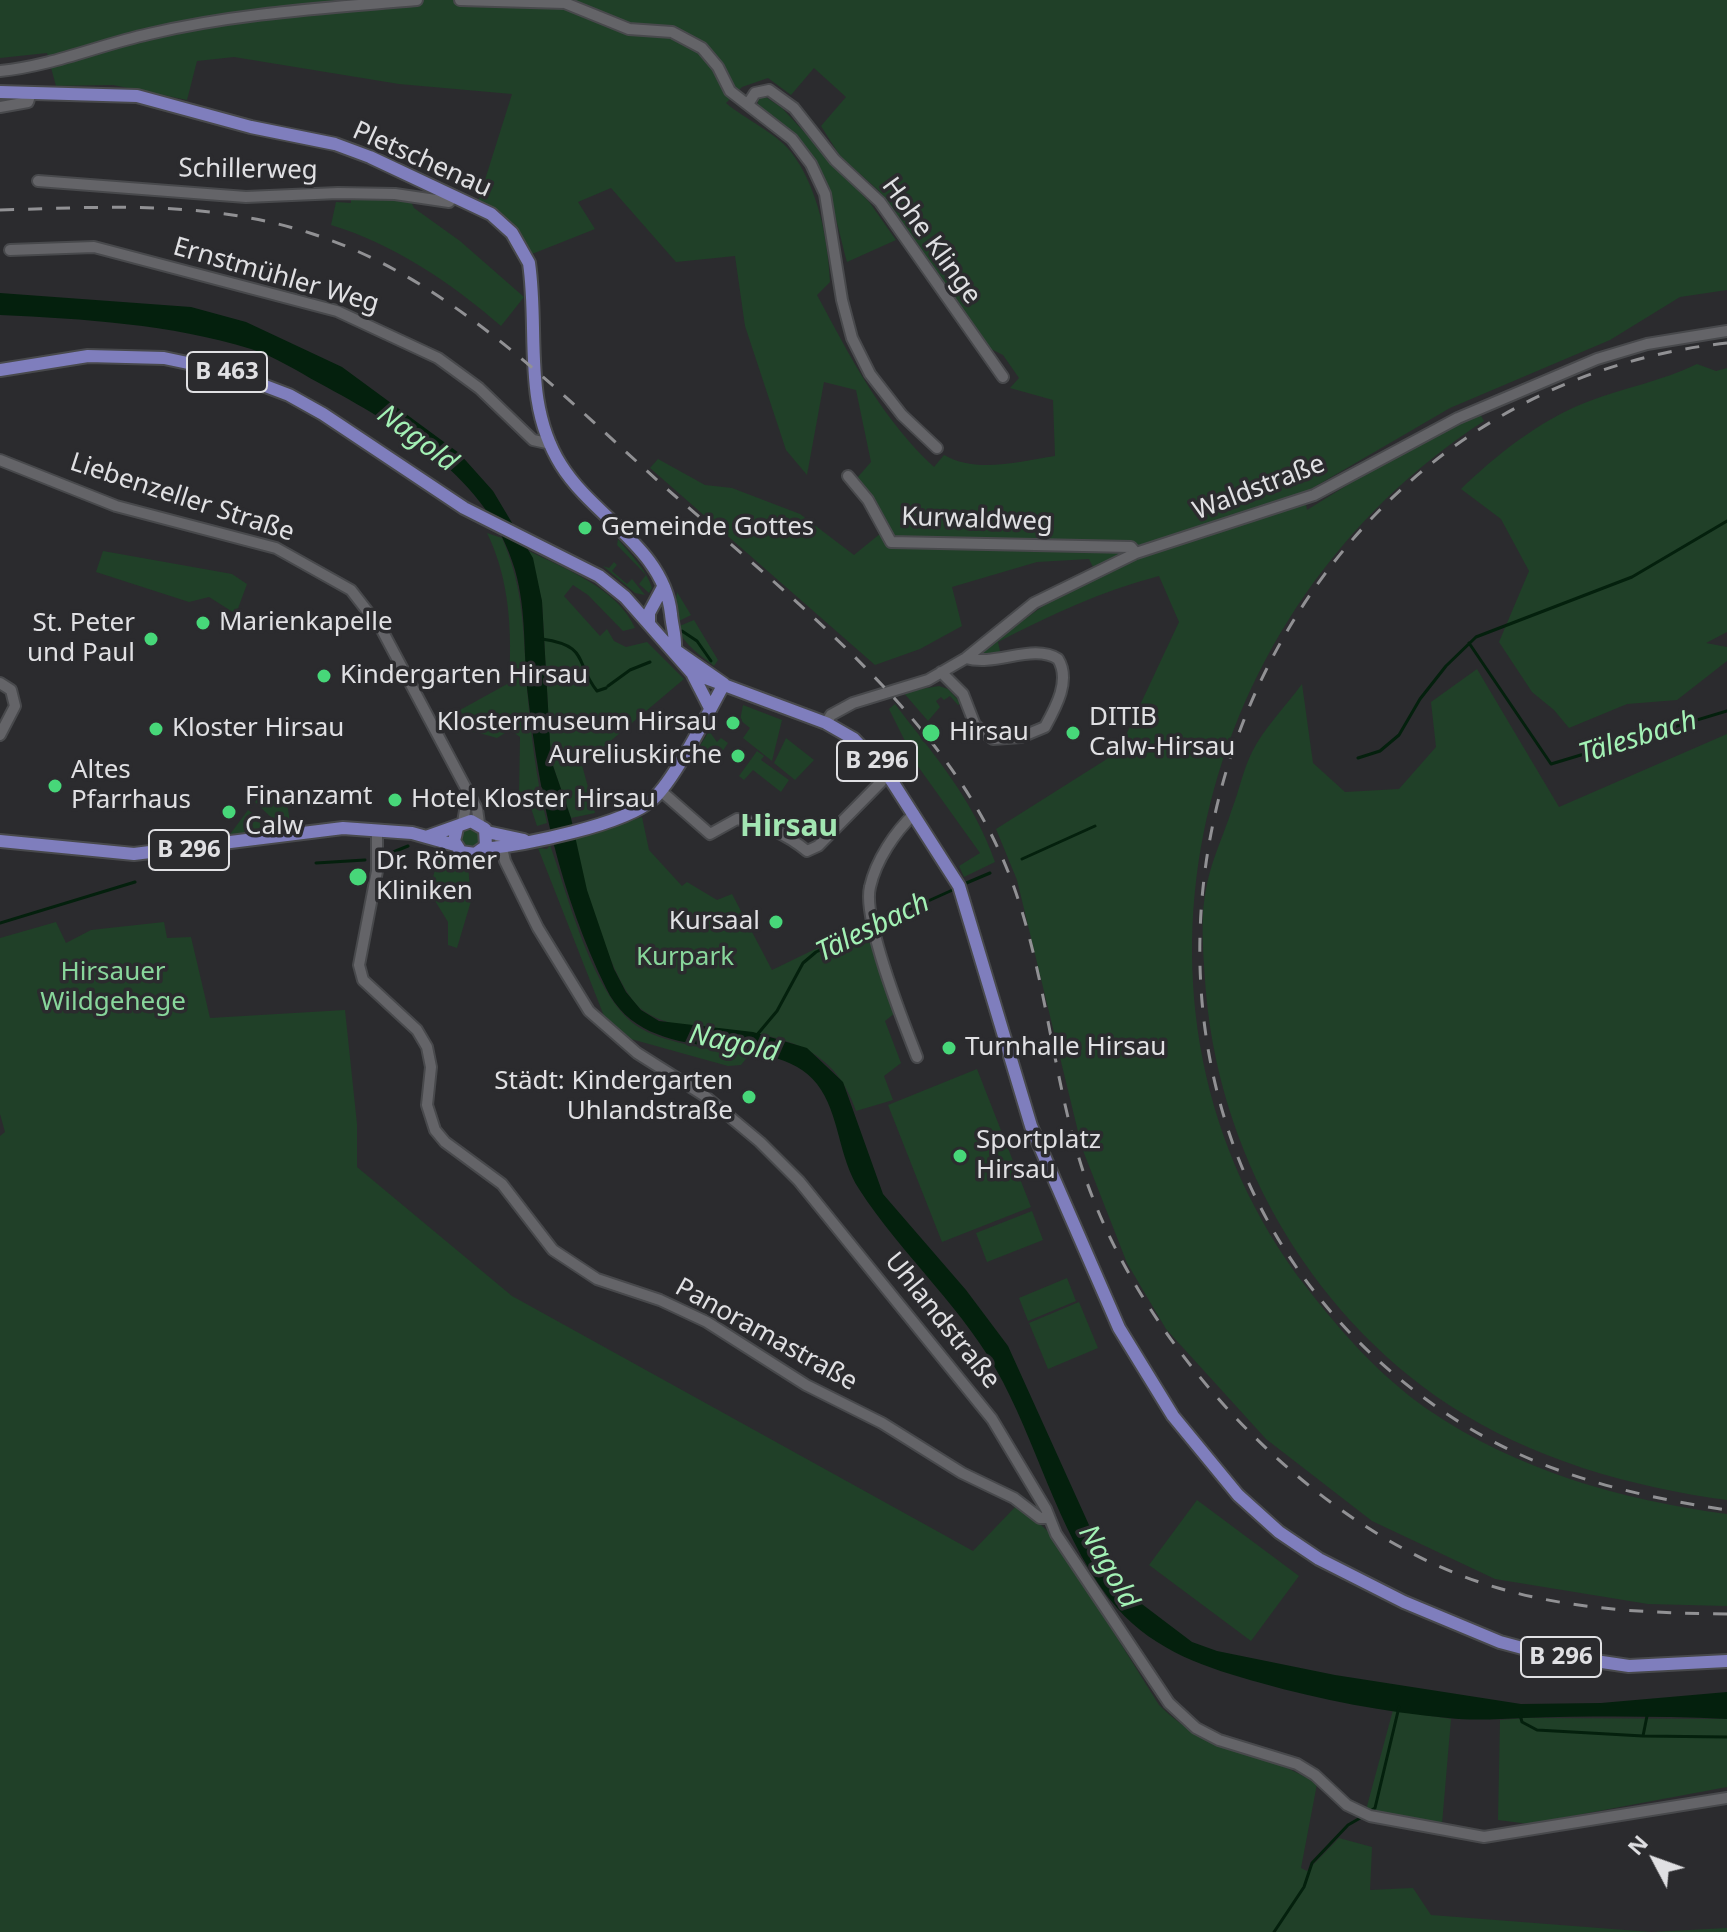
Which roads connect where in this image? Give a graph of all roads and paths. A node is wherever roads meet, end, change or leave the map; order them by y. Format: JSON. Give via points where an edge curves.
{"nodes":[{"id":1,"x":417,"y":0,"type":"edge"},
{"id":2,"x":460,"y":0,"type":"edge"},
{"id":3,"x":0,"y":71,"type":"edge"},
{"id":4,"x":0,"y":92,"type":"edge"},
{"id":5,"x":30,"y":96,"type":"junction"},
{"id":6,"x":748,"y":104,"type":"junction"},
{"id":7,"x":0,"y":107,"type":"edge"},
{"id":8,"x":38,"y":181,"type":"dead end"},
{"id":9,"x":454,"y":196,"type":"junction"},
{"id":10,"x":10,"y":250,"type":"dead end"},
{"id":11,"x":1727,"y":331,"type":"edge"},
{"id":12,"x":0,"y":370,"type":"edge"},
{"id":13,"x":1003,"y":377,"type":"dead end"},
{"id":14,"x":551,"y":444,"type":"junction"},
{"id":15,"x":937,"y":448,"type":"dead end"},
{"id":16,"x":0,"y":460,"type":"edge"},
{"id":17,"x":848,"y":476,"type":"dead end"},
{"id":18,"x":1136,"y":553,"type":"junction"},
{"id":19,"x":663,"y":587,"type":"junction"},
{"id":20,"x":670,"y":609,"type":"junction"},
{"id":21,"x":649,"y":623,"type":"junction"},
{"id":22,"x":675,"y":650,"type":"junction"},
{"id":23,"x":966,"y":658,"type":"junction"},
{"id":24,"x":941,"y":672,"type":"junction"},
{"id":25,"x":692,"y":673,"type":"junction"},
{"id":26,"x":0,"y":683,"type":"edge"},
{"id":27,"x":724,"y":684,"type":"junction"},
{"id":28,"x":710,"y":708,"type":"junction"},
{"id":29,"x":826,"y":723,"type":"junction"},
{"id":30,"x":0,"y":735,"type":"edge"},
{"id":31,"x":881,"y":782,"type":"dead end"},
{"id":32,"x":661,"y":791,"type":"junction"},
{"id":33,"x":468,"y":792,"type":"junction"},
{"id":34,"x":914,"y":814,"type":"junction"},
{"id":35,"x":460,"y":825,"type":"junction"},
{"id":36,"x":483,"y":828,"type":"junction"},
{"id":37,"x":377,"y":830,"type":"junction"},
{"id":38,"x":429,"y":836,"type":"junction"},
{"id":39,"x":0,"y":841,"type":"edge"},
{"id":40,"x":501,"y":842,"type":"junction"},
{"id":41,"x":455,"y":845,"type":"junction"},
{"id":42,"x":483,"y":849,"type":"junction"},
{"id":43,"x":917,"y":1057,"type":"dead end"},
{"id":44,"x":1048,"y":1518,"type":"junction"},
{"id":45,"x":1727,"y":1661,"type":"edge"},
{"id":46,"x":1727,"y":1798,"type":"edge"}],
"edges":[{"from":1,"to":3,"type":"street","via":[[239,18]]},
{"from":2,"to":6,"type":"street","via":[[565,3],[629,29],[689,38],[718,67],[730,91]]},
{"from":4,"to":5,"type":"main road","name":"Pletschenau"},
{"from":5,"to":7,"type":"street","via":[[28,102]]},
{"from":5,"to":9,"type":"main road","name":"Pletschenau","via":[[137,96],[335,144]]},
{"from":6,"to":13,"type":"street","name":"Hohe Klinge","via":[[755,93],[769,90],[794,108],[835,160],[880,202]]},
{"from":6,"to":15,"type":"street","via":[[792,139],[811,164],[825,194],[852,338],[870,374]]},
{"from":8,"to":9,"type":"street","name":"Schillerweg","via":[[246,197],[395,194],[449,202]]},
{"from":9,"to":14,"type":"main road","name":"Pletschenau","via":[[502,222],[529,263],[534,375]]},
{"from":10,"to":14,"type":"street","name":"Ernstmühler Weg","via":[[94,247],[337,311],[438,358],[479,388],[533,440]]},
{"from":11,"to":18,"type":"street","name":"Waldstraße","via":[[1647,344],[1582,364],[1458,418],[1314,495]]},
{"from":12,"to":21,"type":"main road","number":"B 463","via":[[125,355],[196,363],[255,381],[289,395],[464,508],[606,581]]},
{"from":14,"to":19,"type":"main road","name":"Ernstmühler Weg","via":[[584,494],[647,557]]},
{"from":16,"to":33,"type":"street","name":"Liebenzeller Straße","via":[[116,506],[276,548],[351,590],[382,630]]},
{"from":17,"to":18,"type":"street","name":"Kurwaldweg","via":[[891,542],[1131,547]]},
{"from":18,"to":23,"type":"street","name":"Waldstraße","via":[[1034,603]]},
{"from":19,"to":20,"type":"main road","name":"Ernstmühler Weg"},
{"from":19,"to":21,"type":"main road"},
{"from":20,"to":21,"type":"main road"},
{"from":20,"to":22,"type":"main road","name":"Ernstmühler Weg"},
{"from":21,"to":22,"type":"main road","number":"B 463"},
{"from":22,"to":25,"type":"main road","number":"B 463"},
{"from":22,"to":27,"type":"main road","number":"B 463"},
{"from":23,"to":24,"type":"street","name":"Waldstraße"},
{"from":23,"to":24,"type":"street","via":[[979,662],[1046,653],[1058,659],[1064,677],[1045,727],[1021,737],[993,739],[975,725],[963,694]]},
{"from":24,"to":29,"type":"street","name":"Waldstraße","via":[[853,703]]},
{"from":25,"to":27,"type":"main road"},
{"from":25,"to":28,"type":"main road"},
{"from":26,"to":30,"type":"street","via":[[11,690],[15,706]]},
{"from":27,"to":28,"type":"main road","number":"B 296"},
{"from":27,"to":29,"type":"main road","number":"B 296"},
{"from":28,"to":32,"type":"main road","number":"B 296"},
{"from":29,"to":34,"type":"main road","number":"B 296","via":[[877,761]]},
{"from":31,"to":32,"type":"street","via":[[807,851],[776,831],[737,819],[710,834]]},
{"from":32,"to":40,"type":"main road","number":"B 296","via":[[636,812],[535,840]]},
{"from":33,"to":35,"type":"street"},
{"from":33,"to":36,"type":"street","name":"Liebenzeller Straße"},
{"from":34,"to":43,"type":"street","via":[[877,867],[869,889],[872,919]]},
{"from":34,"to":45,"type":"main road","number":"B 296","via":[[964,898],[1031,1126],[1098,1284],[1145,1374],[1205,1456],[1261,1517],[1310,1553],[1460,1628],[1541,1653],[1629,1666]]},
{"from":35,"to":36,"type":"main road","number":"B 296"},
{"from":35,"to":38,"type":"main road","number":"B 296"},
{"from":35,"to":41,"type":"main road"},
{"from":36,"to":40,"type":"main road","number":"B 296"},
{"from":36,"to":42,"type":"main road"},
{"from":37,"to":38,"type":"main road","number":"B 296"},
{"from":37,"to":39,"type":"main road","number":"B 296","via":[[312,830],[134,854]]},
{"from":37,"to":44,"type":"street","name":"Panoramastraße","via":[[377,871],[359,965],[363,980],[422,1035],[431,1057],[430,1120],[445,1142],[502,1184],[542,1239],[576,1268],[707,1322],[806,1385]]},
{"from":38,"to":41,"type":"main road","number":"B 296"},
{"from":40,"to":42,"type":"main road","number":"B 296"},
{"from":40,"to":44,"type":"street","name":"Uhlandstraße","via":[[538,928],[589,1011],[637,1053],[705,1096],[799,1181],[992,1419]]},
{"from":41,"to":42,"type":"main road","number":"B 296","via":[[470,855]]},
{"from":44,"to":46,"type":"street","name":"Uhlandstraße","via":[[1180,1717],[1219,1740],[1297,1764],[1365,1814],[1484,1837]]}]}
